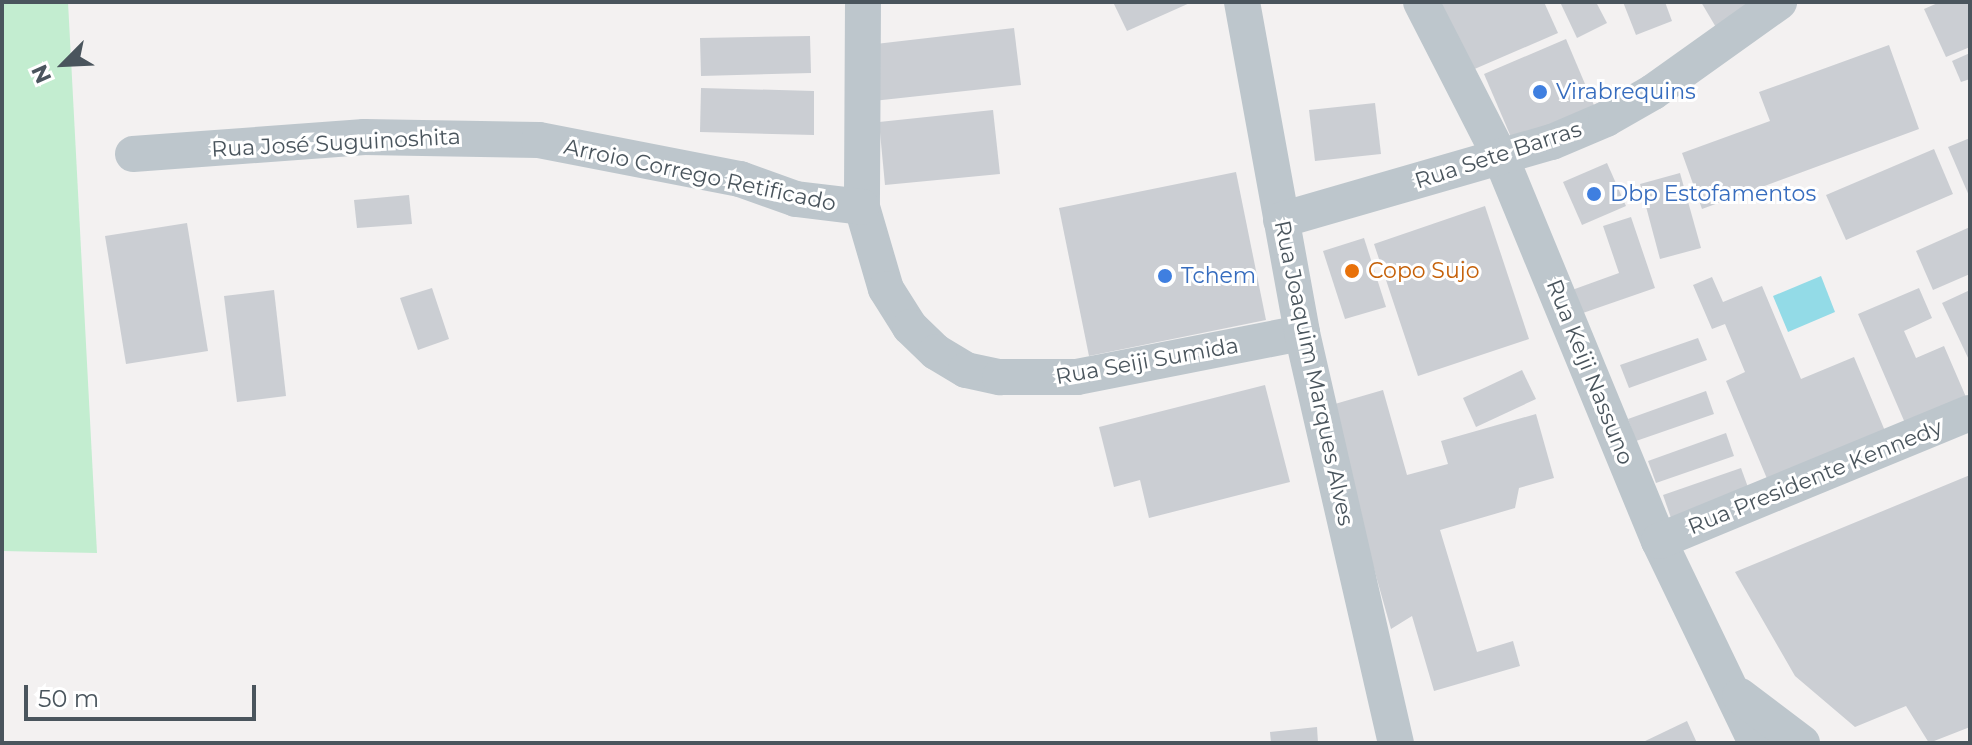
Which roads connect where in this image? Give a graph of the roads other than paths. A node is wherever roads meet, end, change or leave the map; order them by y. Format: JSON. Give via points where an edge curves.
{"nodes":[{"id":1,"x":863,"y":2,"type":"edge"},
{"id":2,"x":1242,"y":2,"type":"edge"},
{"id":3,"x":1421,"y":2,"type":"edge"},
{"id":4,"x":1779,"y":2,"type":"edge"},
{"id":5,"x":539,"y":140,"type":"joint"},
{"id":6,"x":133,"y":154,"type":"dead end"},
{"id":7,"x":1501,"y":158,"type":"junction"},
{"id":8,"x":862,"y":207,"type":"junction"},
{"id":9,"x":1281,"y":220,"type":"junction"},
{"id":10,"x":1302,"y":333,"type":"junction"},
{"id":11,"x":1970,"y":413,"type":"edge"},
{"id":12,"x":1659,"y":541,"type":"junction"},
{"id":13,"x":1722,"y":678,"type":"junction"},
{"id":14,"x":1396,"y":743,"type":"edge"},
{"id":15,"x":1756,"y":743,"type":"edge"},
{"id":16,"x":1802,"y":743,"type":"edge"}],
"edges":[{"from":1,"to":8,"type":"street","name":"Rua Seiji Sumida"},
{"from":2,"to":9,"type":"street","name":"Rua Joaquim Marques Alves"},
{"from":3,"to":7,"type":"street","name":"Rua Keiji Nassuno"},
{"from":4,"to":7,"type":"street","name":"Rua Sete Barras","via":[[1618,112]]},
{"from":5,"to":6,"type":"street","name":"Rua José Suguinoshita","via":[[364,137]]},
{"from":5,"to":8,"type":"street","name":"Arroio Corrego Retificado","via":[[740,179],[796,199]]},
{"from":7,"to":9,"type":"street","name":"Rua Sete Barras"},
{"from":7,"to":12,"type":"street","name":"Rua Keiji Nassuno"},
{"from":8,"to":10,"type":"street","name":"Rua Seiji Sumida","via":[[871,251],[894,302],[910,327],[966,370],[1000,377],[1077,377]]},
{"from":9,"to":10,"type":"street","name":"Rua Joaquim Marques Alves"},
{"from":10,"to":14,"type":"street","name":"Rua Joaquim Marques Alves"},
{"from":11,"to":12,"type":"street","name":"Rua Presidente Kennedy"},
{"from":12,"to":13,"type":"street","name":"Rua Keiji Nassuno"},
{"from":13,"to":15,"type":"street","name":"Rua Keiji Nassuno"},
{"from":13,"to":16,"type":"street","via":[[1753,710]]}]}
